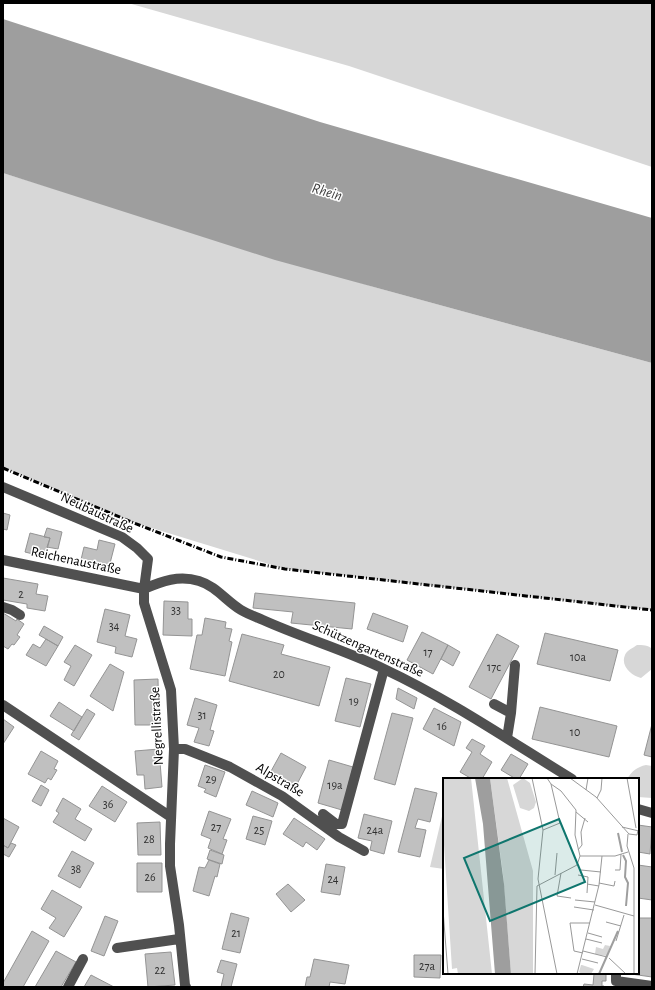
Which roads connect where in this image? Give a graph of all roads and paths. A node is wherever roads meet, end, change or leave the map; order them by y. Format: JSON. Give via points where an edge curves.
{"nodes":[{"id":1,"x":3,"y":487,"type":"edge"},
{"id":2,"x":3,"y":560,"type":"edge"},
{"id":3,"x":144,"y":589,"type":"junction"},
{"id":4,"x":3,"y":607,"type":"edge"},
{"id":5,"x":20,"y":615,"type":"dead end"},
{"id":6,"x":515,"y":665,"type":"dead end"},
{"id":7,"x":384,"y":669,"type":"junction"},
{"id":8,"x":494,"y":704,"type":"dead end"},
{"id":9,"x":3,"y":705,"type":"edge"},
{"id":10,"x":511,"y":713,"type":"junction"},
{"id":11,"x":507,"y":738,"type":"junction"},
{"id":12,"x":174,"y":749,"type":"junction"},
{"id":13,"x":570,"y":778,"type":"edge"},
{"id":14,"x":639,"y":809,"type":"edge"},
{"id":15,"x":652,"y":813,"type":"edge"},
{"id":16,"x":323,"y":814,"type":"dead end"},
{"id":17,"x":171,"y":817,"type":"junction"},
{"id":18,"x":364,"y":851,"type":"dead end"},
{"id":19,"x":179,"y":939,"type":"junction"},
{"id":20,"x":117,"y":948,"type":"dead end"},
{"id":21,"x":84,"y":959,"type":"dead end"},
{"id":22,"x":616,"y":977,"type":"edge"},
{"id":23,"x":652,"y":986,"type":"edge"},
{"id":24,"x":68,"y":987,"type":"edge"},
{"id":25,"x":186,"y":987,"type":"edge"}],
"edges":[{"from":1,"to":3,"type":"street","name":"Neubaustraße","via":[[122,537],[148,560]]},
{"from":2,"to":3,"type":"street","name":"Reichenaustraße"},
{"from":3,"to":7,"type":"street","name":"Schützengartenstraße","via":[[172,579],[199,581],[211,586],[241,610]]},
{"from":3,"to":12,"type":"street","name":"Negrellistraße","via":[[144,603],[171,690]]},
{"from":4,"to":5,"type":"street"},
{"from":6,"to":10,"type":"street"},
{"from":7,"to":11,"type":"street","name":"Schützengartenstraße","via":[[433,694]]},
{"from":7,"to":16,"type":"street","via":[[342,824],[336,824]]},
{"from":8,"to":10,"type":"street"},
{"from":9,"to":17,"type":"street"},
{"from":10,"to":11,"type":"street"},
{"from":11,"to":13,"type":"street","name":"Schützengartenstraße"},
{"from":12,"to":17,"type":"street","name":"Negrellistraße"},
{"from":12,"to":18,"type":"street","name":"Alpstraße","via":[[185,748],[230,767],[282,796],[339,837]]},
{"from":14,"to":15,"type":"street"},
{"from":17,"to":19,"type":"street","name":"Negrellistraße","via":[[170,866]]},
{"from":19,"to":20,"type":"street"},
{"from":19,"to":25,"type":"street","name":"Negrellistraße"},
{"from":21,"to":24,"type":"street"},
{"from":22,"to":23,"type":"street"}]}
